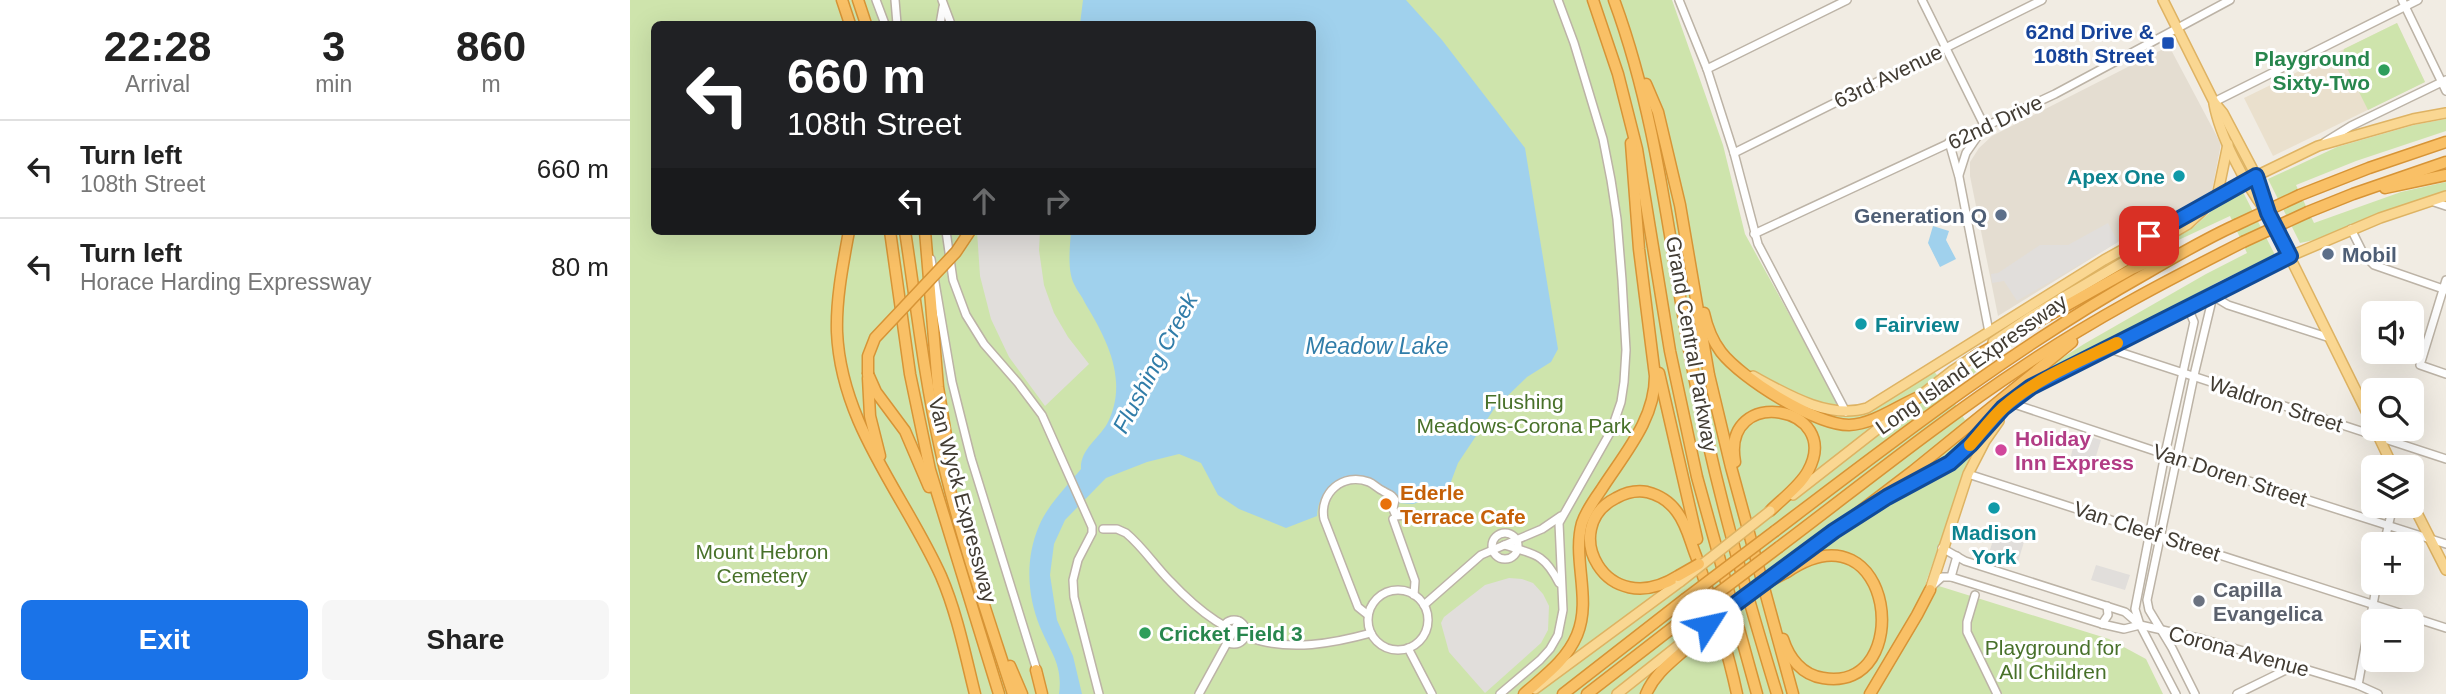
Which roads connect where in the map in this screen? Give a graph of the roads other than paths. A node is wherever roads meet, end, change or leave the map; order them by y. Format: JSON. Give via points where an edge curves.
{"nodes":[{"id":1,"x":842,"y":0,"type":"edge"},
{"id":2,"x":858,"y":0,"type":"edge"},
{"id":3,"x":876,"y":0,"type":"edge"},
{"id":4,"x":895,"y":0,"type":"edge"},
{"id":5,"x":1558,"y":0,"type":"edge"},
{"id":6,"x":1593,"y":0,"type":"edge"},
{"id":7,"x":1614,"y":0,"type":"edge"},
{"id":8,"x":1679,"y":0,"type":"edge"},
{"id":9,"x":1847,"y":0,"type":"edge"},
{"id":10,"x":1922,"y":0,"type":"edge"},
{"id":11,"x":2042,"y":0,"type":"edge"},
{"id":12,"x":2163,"y":0,"type":"edge"},
{"id":13,"x":2230,"y":0,"type":"edge"},
{"id":14,"x":2418,"y":0,"type":"edge"},
{"id":15,"x":942,"y":1,"type":"edge"},
{"id":16,"x":2404,"y":3,"type":"edge"},
{"id":17,"x":849,"y":21,"type":"edge"},
{"id":18,"x":865,"y":21,"type":"edge"},
{"id":19,"x":883,"y":21,"type":"edge"},
{"id":20,"x":897,"y":21,"type":"edge"},
{"id":21,"x":940,"y":21,"type":"edge"},
{"id":22,"x":950,"y":21,"type":"edge"},
{"id":23,"x":2176,"y":27,"type":"junction"},
{"id":24,"x":1625,"y":32,"type":"junction"},
{"id":25,"x":1946,"y":48,"type":"junction"},
{"id":26,"x":1707,"y":69,"type":"junction"},
{"id":27,"x":2444,"y":81,"type":"edge"},
{"id":28,"x":2446,"y":90,"type":"edge"},
{"id":29,"x":2214,"y":102,"type":"junction"},
{"id":30,"x":1628,"y":111,"type":"junction"},
{"id":31,"x":2446,"y":113,"type":"edge"},
{"id":32,"x":1985,"y":127,"type":"junction"},
{"id":33,"x":1950,"y":142,"type":"junction"},
{"id":34,"x":2228,"y":142,"type":"junction"},
{"id":35,"x":2446,"y":142,"type":"edge"},
{"id":36,"x":2318,"y":146,"type":"junction"},
{"id":37,"x":1734,"y":153,"type":"junction"},
{"id":38,"x":2446,"y":162,"type":"edge"},
{"id":39,"x":2446,"y":175,"type":"edge"},
{"id":40,"x":2256,"y":176,"type":"junction"},
{"id":41,"x":1959,"y":177,"type":"junction"},
{"id":42,"x":2246,"y":181,"type":"junction"},
{"id":43,"x":2353,"y":194,"type":"junction"},
{"id":44,"x":2446,"y":196,"type":"edge"},
{"id":45,"x":2217,"y":197,"type":"junction"},
{"id":46,"x":2431,"y":201,"type":"junction"},
{"id":47,"x":2446,"y":206,"type":"edge"},
{"id":48,"x":2268,"y":213,"type":"junction"},
{"id":49,"x":2351,"y":229,"type":"junction"},
{"id":50,"x":1754,"y":233,"type":"junction"},
{"id":51,"x":2214,"y":234,"type":"junction"},
{"id":52,"x":848,"y":235,"type":"edge"},
{"id":53,"x":891,"y":235,"type":"edge"},
{"id":54,"x":906,"y":235,"type":"edge"},
{"id":55,"x":926,"y":235,"type":"edge"},
{"id":56,"x":927,"y":235,"type":"edge"},
{"id":57,"x":947,"y":235,"type":"edge"},
{"id":58,"x":967,"y":235,"type":"edge"},
{"id":59,"x":2290,"y":256,"type":"junction"},
{"id":60,"x":1690,"y":260,"type":"junction"},
{"id":61,"x":2446,"y":280,"type":"edge"},
{"id":62,"x":2445,"y":289,"type":"edge"},
{"id":63,"x":2213,"y":296,"type":"junction"},
{"id":64,"x":2188,"y":308,"type":"junction"},
{"id":65,"x":2194,"y":322,"type":"junction"},
{"id":66,"x":2091,"y":325,"type":"junction"},
{"id":67,"x":2204,"y":327,"type":"junction"},
{"id":68,"x":1989,"y":332,"type":"junction"},
{"id":69,"x":2330,"y":338,"type":"junction"},
{"id":70,"x":1651,"y":342,"type":"junction"},
{"id":71,"x":2107,"y":348,"type":"junction"},
{"id":72,"x":1974,"y":357,"type":"junction"},
{"id":73,"x":1734,"y":365,"type":"junction"},
{"id":74,"x":2183,"y":373,"type":"junction"},
{"id":75,"x":868,"y":374,"type":"junction"},
{"id":76,"x":2446,"y":374,"type":"edge"},
{"id":77,"x":2194,"y":377,"type":"junction"},
{"id":78,"x":2023,"y":393,"type":"junction"},
{"id":79,"x":1919,"y":397,"type":"junction"},
{"id":80,"x":2361,"y":400,"type":"edge"},
{"id":81,"x":2014,"y":404,"type":"junction"},
{"id":82,"x":1846,"y":412,"type":"junction"},
{"id":83,"x":2361,"y":426,"type":"edge"},
{"id":84,"x":2403,"y":441,"type":"edge"},
{"id":85,"x":2165,"y":454,"type":"junction"},
{"id":86,"x":2176,"y":458,"type":"junction"},
{"id":87,"x":2446,"y":459,"type":"edge"},
{"id":88,"x":1968,"y":474,"type":"junction"},
{"id":89,"x":894,"y":489,"type":"junction"},
{"id":90,"x":1770,"y":510,"type":"junction"},
{"id":91,"x":1561,"y":516,"type":"junction"},
{"id":92,"x":1409,"y":517,"type":"dead end"},
{"id":93,"x":1745,"y":517,"type":"junction"},
{"id":94,"x":2390,"y":518,"type":"edge"},
{"id":95,"x":2420,"y":518,"type":"edge"},
{"id":96,"x":1393,"y":520,"type":"dead end"},
{"id":97,"x":2388,"y":525,"type":"junction"},
{"id":98,"x":1103,"y":529,"type":"dead end"},
{"id":99,"x":1834,"y":531,"type":"junction"},
{"id":100,"x":2150,"y":532,"type":"junction"},
{"id":101,"x":2387,"y":532,"type":"edge"},
{"id":102,"x":962,"y":534,"type":"junction"},
{"id":103,"x":2161,"y":536,"type":"junction"},
{"id":104,"x":949,"y":538,"type":"junction"},
{"id":105,"x":2430,"y":538,"type":"junction"},
{"id":106,"x":1516,"y":539,"type":"junction"},
{"id":107,"x":2446,"y":544,"type":"edge"},
{"id":108,"x":1503,"y":545,"type":"junction"},
{"id":109,"x":1942,"y":548,"type":"junction"},
{"id":110,"x":1518,"y":549,"type":"junction"},
{"id":111,"x":1492,"y":550,"type":"junction"},
{"id":112,"x":1957,"y":556,"type":"junction"},
{"id":113,"x":1699,"y":564,"type":"joint"},
{"id":114,"x":1786,"y":568,"type":"junction"},
{"id":115,"x":2446,"y":570,"type":"edge"},
{"id":116,"x":1951,"y":577,"type":"junction"},
{"id":117,"x":1679,"y":579,"type":"junction"},
{"id":118,"x":1705,"y":581,"type":"junction"},
{"id":119,"x":1762,"y":581,"type":"junction"},
{"id":120,"x":1561,"y":587,"type":"junction"},
{"id":121,"x":1930,"y":590,"type":"junction"},
{"id":122,"x":1414,"y":595,"type":"junction"},
{"id":123,"x":1975,"y":595,"type":"dead end"},
{"id":124,"x":2375,"y":595,"type":"edge"},
{"id":125,"x":2374,"y":604,"type":"junction"},
{"id":126,"x":1424,"y":605,"type":"junction"},
{"id":127,"x":2107,"y":606,"type":"junction"},
{"id":128,"x":988,"y":614,"type":"junction"},
{"id":129,"x":1368,"y":615,"type":"junction"},
{"id":130,"x":1720,"y":616,"type":"joint"},
{"id":131,"x":1239,"y":621,"type":"junction"},
{"id":132,"x":2102,"y":624,"type":"junction"},
{"id":133,"x":2140,"y":625,"type":"junction"},
{"id":134,"x":1224,"y":627,"type":"junction"},
{"id":135,"x":2446,"y":628,"type":"edge"},
{"id":136,"x":2162,"y":630,"type":"junction"},
{"id":137,"x":1233,"y":632,"type":"junction"},
{"id":138,"x":1371,"y":633,"type":"junction"},
{"id":139,"x":1695,"y":636,"type":"junction"},
{"id":140,"x":1245,"y":637,"type":"junction"},
{"id":141,"x":1228,"y":642,"type":"junction"},
{"id":142,"x":1408,"y":648,"type":"junction"},
{"id":143,"x":2295,"y":666,"type":"junction"},
{"id":144,"x":1036,"y":670,"type":"joint"},
{"id":145,"x":2358,"y":685,"type":"junction"},
{"id":146,"x":975,"y":694,"type":"edge"},
{"id":147,"x":999,"y":694,"type":"edge"},
{"id":148,"x":1013,"y":694,"type":"edge"},
{"id":149,"x":1022,"y":694,"type":"edge"},
{"id":150,"x":1044,"y":694,"type":"edge"},
{"id":151,"x":1099,"y":694,"type":"edge"},
{"id":152,"x":1199,"y":694,"type":"edge"},
{"id":153,"x":1432,"y":694,"type":"edge"},
{"id":154,"x":1500,"y":694,"type":"edge"},
{"id":155,"x":1526,"y":694,"type":"edge"},
{"id":156,"x":1563,"y":694,"type":"edge"},
{"id":157,"x":1587,"y":694,"type":"edge"},
{"id":158,"x":1617,"y":694,"type":"edge"},
{"id":159,"x":1646,"y":694,"type":"edge"},
{"id":160,"x":1738,"y":694,"type":"edge"},
{"id":161,"x":1757,"y":694,"type":"edge"},
{"id":162,"x":1777,"y":694,"type":"edge"},
{"id":163,"x":1793,"y":694,"type":"edge"},
{"id":164,"x":1870,"y":694,"type":"edge"},
{"id":165,"x":1997,"y":694,"type":"edge"},
{"id":166,"x":2176,"y":694,"type":"edge"},
{"id":167,"x":2195,"y":694,"type":"edge"},
{"id":168,"x":2237,"y":694,"type":"edge"},
{"id":169,"x":2378,"y":694,"type":"edge"}],
"edges":[{"from":1,"to":17,"type":"highway"},
{"from":2,"to":18,"type":"highway"},
{"from":3,"to":19,"type":"street"},
{"from":4,"to":20,"type":"street"},
{"from":5,"to":91,"type":"street","via":[[1603,139],[1617,219],[1626,350],[1621,402],[1611,431]]},
{"from":6,"to":30,"type":"highway","name":"Grand Central Parkway"},
{"from":7,"to":24,"type":"highway","name":"Grand Central Parkway"},
{"from":8,"to":26,"type":"street"},
{"from":9,"to":26,"type":"street"},
{"from":10,"to":25,"type":"street"},
{"from":11,"to":25,"type":"street","name":"63rd Avenue"},
{"from":12,"to":23,"type":"main road"},
{"from":13,"to":23,"type":"street","name":"62nd Drive"},
{"from":14,"to":16,"type":"street"},
{"from":15,"to":21,"type":"street"},
{"from":15,"to":22,"type":"street"},
{"from":16,"to":27,"type":"street"},
{"from":16,"to":29,"type":"street"},
{"from":23,"to":29,"type":"main road"},
{"from":23,"to":32,"type":"street","name":"62nd Drive","via":[[2056,94]]},
{"from":24,"to":60,"type":"highway","via":[[1658,112]]},
{"from":24,"to":162,"type":"highway","name":"Grand Central Parkway","via":[[1658,157],[1709,445]]},
{"from":25,"to":32,"type":"street"},
{"from":25,"to":37,"type":"street","name":"63rd Avenue"},
{"from":26,"to":37,"type":"street"},
{"from":27,"to":28,"type":"street"},
{"from":27,"to":36,"type":"street"},
{"from":29,"to":34,"type":"main road"},
{"from":29,"to":40,"type":"main road"},
{"from":30,"to":70,"type":"highway"},
{"from":30,"to":161,"type":"highway","name":"Grand Central Parkway","via":[[1683,414]]},
{"from":31,"to":36,"type":"main road"},
{"from":32,"to":33,"type":"street","name":"62nd Drive"},
{"from":32,"to":41,"type":"street","via":[[1966,153]]},
{"from":33,"to":41,"type":"street"},
{"from":33,"to":50,"type":"street","name":"62nd Drive"},
{"from":34,"to":42,"type":"main road"},
{"from":34,"to":45,"type":"main road"},
{"from":35,"to":51,"type":"highway","name":"Long Island Expressway","bridge":true,"via":[[2300,195]]},
{"from":36,"to":40,"type":"main road"},
{"from":37,"to":50,"type":"street"},
{"from":38,"to":43,"type":"highway","name":"Long Island Expressway"},
{"from":39,"to":43,"type":"highway"},
{"from":40,"to":42,"type":"main road"},
{"from":40,"to":48,"type":"main road"},
{"from":41,"to":68,"type":"street"},
{"from":42,"to":45,"type":"main road"},
{"from":42,"to":48,"type":"main road"},
{"from":43,"to":66,"type":"highway","name":"Long Island Expressway","bridge":true,"via":[[2243,242]]},
{"from":44,"to":46,"type":"main road"},
{"from":45,"to":68,"type":"main road"},
{"from":45,"to":72,"type":"main road","via":[[2188,224],[2030,317]]},
{"from":46,"to":47,"type":"street"},
{"from":46,"to":49,"type":"main road"},
{"from":48,"to":59,"type":"main road"},
{"from":49,"to":59,"type":"main road"},
{"from":49,"to":62,"type":"street","via":[[2374,265]]},
{"from":50,"to":82,"type":"street"},
{"from":51,"to":72,"type":"highway","via":[[2132,269]]},
{"from":51,"to":156,"type":"highway","name":"Long Island Expressway","bridge":true,"via":[[2014,354]]},
{"from":52,"to":89,"type":"highway","via":[[838,306],[840,363],[859,425]]},
{"from":53,"to":104,"type":"highway","name":"Van Wyck Expressway","via":[[918,414]]},
{"from":54,"to":102,"type":"highway","name":"Van Wyck Expressway","via":[[934,420]]},
{"from":55,"to":102,"type":"highway","via":[[938,387]]},
{"from":56,"to":144,"type":"street","via":[[968,446]]},
{"from":57,"to":151,"type":"street","via":[[953,280],[966,315],[1042,415],[1093,527],[1077,560],[1074,589]]},
{"from":58,"to":75,"type":"highway","bridge":true,"via":[[879,333],[870,350]]},
{"from":59,"to":63,"type":"main road"},
{"from":59,"to":69,"type":"main road"},
{"from":60,"to":73,"type":"highway","via":[[1710,334]]},
{"from":60,"to":93,"type":"highway","via":[[1709,375]]},
{"from":61,"to":62,"type":"street"},
{"from":62,"to":76,"type":"street","via":[[2420,365]]},
{"from":63,"to":64,"type":"main road"},
{"from":63,"to":67,"type":"street"},
{"from":63,"to":69,"type":"street"},
{"from":64,"to":65,"type":"street"},
{"from":64,"to":71,"type":"main road"},
{"from":65,"to":67,"type":"street"},
{"from":65,"to":74,"type":"street"},
{"from":66,"to":99,"type":"highway"},
{"from":66,"to":157,"type":"highway","name":"Long Island Expressway","bridge":true,"via":[[1961,409]]},
{"from":67,"to":77,"type":"street"},
{"from":68,"to":82,"type":"main road","via":[[1880,401]]},
{"from":69,"to":80,"type":"main road"},
{"from":70,"to":118,"type":"highway"},
{"from":70,"to":155,"type":"highway","via":[[1655,383],[1650,409],[1581,526],[1583,609],[1577,634],[1562,660]]},
{"from":71,"to":74,"type":"street","name":"Waldron Street"},
{"from":71,"to":78,"type":"main road"},
{"from":72,"to":79,"type":"main road"},
{"from":73,"to":79,"type":"highway","via":[[1804,412],[1833,423],[1870,421]]},
{"from":73,"to":82,"type":"main road","via":[[1803,400]]},
{"from":74,"to":77,"type":"street","name":"Waldron Street"},
{"from":74,"to":85,"type":"street"},
{"from":75,"to":89,"type":"highway","via":[[872,425]]},
{"from":75,"to":104,"type":"highway","via":[[909,440]]},
{"from":77,"to":83,"type":"street","name":"Waldron Street"},
{"from":77,"to":86,"type":"street"},
{"from":78,"to":81,"type":"main road"},
{"from":78,"to":99,"type":"main road","via":[[1950,463]]},
{"from":79,"to":90,"type":"main road"},
{"from":81,"to":85,"type":"street","name":"Van Doren Street"},
{"from":81,"to":88,"type":"main road","via":[[1990,432]]},
{"from":84,"to":87,"type":"street","name":"Waldron Street"},
{"from":85,"to":86,"type":"street","name":"Van Doren Street"},
{"from":85,"to":100,"type":"street"},
{"from":86,"to":97,"type":"street","name":"Van Doren Street"},
{"from":86,"to":103,"type":"street"},
{"from":88,"to":100,"type":"street","name":"Van Cleef Street"},
{"from":88,"to":109,"type":"main road"},
{"from":89,"to":146,"type":"highway","via":[[945,586]]},
{"from":90,"to":93,"type":"highway","via":[[1807,474],[1814,450],[1801,421],[1774,411],[1749,419],[1736,439],[1734,457]]},
{"from":90,"to":113,"type":"main road","bridge":true},
{"from":91,"to":106,"type":"street"},
{"from":91,"to":120,"type":"street"},
{"from":92,"to":129,"type":"street","via":[[1396,516],[1392,495],[1362,480],[1340,483],[1325,497],[1324,519],[1358,607]]},
{"from":93,"to":119,"type":"highway"},
{"from":94,"to":97,"type":"street"},
{"from":95,"to":105,"type":"main road"},
{"from":96,"to":122,"type":"street","via":[[1415,581]]},
{"from":97,"to":101,"type":"street"},
{"from":97,"to":105,"type":"street","name":"Van Doren Street"},
{"from":98,"to":134,"type":"street","via":[[1126,533],[1188,599]]},
{"from":99,"to":114,"type":"main road"},
{"from":100,"to":103,"type":"street","name":"Van Cleef Street"},
{"from":100,"to":133,"type":"street","via":[[2134,609]]},
{"from":102,"to":128,"type":"highway","name":"Van Wyck Expressway"},
{"from":103,"to":125,"type":"street","name":"Van Cleef Street"},
{"from":103,"to":136,"type":"street","via":[[2147,600]]},
{"from":104,"to":147,"type":"highway","name":"Van Wyck Expressway"},
{"from":105,"to":107,"type":"street","name":"Van Doren Street"},
{"from":105,"to":115,"type":"main road"},
{"from":106,"to":108,"type":"street"},
{"from":106,"to":110,"type":"street"},
{"from":106,"to":111,"type":"street","via":[[1499,534],[1492,540]]},
{"from":108,"to":110,"type":"street"},
{"from":108,"to":111,"type":"street"},
{"from":109,"to":112,"type":"street","name":"Corona Avenue"},
{"from":109,"to":121,"type":"main road"},
{"from":110,"to":111,"type":"street","via":[[1506,559]]},
{"from":110,"to":120,"type":"street","via":[[1542,558]]},
{"from":111,"to":126,"type":"street"},
{"from":112,"to":116,"type":"street"},
{"from":112,"to":127,"type":"street","name":"Corona Avenue"},
{"from":113,"to":117,"type":"highway","bridge":true},
{"from":114,"to":119,"type":"highway","bridge":true},
{"from":114,"to":119,"type":"highway","via":[[1833,557],[1853,562],[1873,580],[1882,606],[1882,627],[1873,656],[1857,671],[1828,679],[1798,666],[1784,644]]},
{"from":116,"to":121,"type":"street","via":[[1938,579]]},
{"from":116,"to":132,"type":"street","name":"Corona Avenue"},
{"from":117,"to":118,"type":"highway","via":[[1644,589],[1625,587],[1608,578],[1595,562],[1590,539],[1593,522],[1603,507],[1618,496],[1636,492],[1666,501],[1685,524]]},
{"from":117,"to":155,"type":"main road"},
{"from":118,"to":160,"type":"highway"},
{"from":119,"to":130,"type":"main road","bridge":true},
{"from":119,"to":163,"type":"highway"},
{"from":120,"to":154,"type":"street","via":[[1561,622],[1550,649]]},
{"from":121,"to":164,"type":"highway"},
{"from":122,"to":126,"type":"street"},
{"from":122,"to":129,"type":"street","via":[[1401,590],[1384,594]]},
{"from":123,"to":165,"type":"street","via":[[1967,632]]},
{"from":124,"to":125,"type":"street"},
{"from":125,"to":135,"type":"street","name":"Van Cleef Street"},
{"from":125,"to":145,"type":"street"},
{"from":126,"to":142,"type":"street","via":[[1426,631]]},
{"from":127,"to":132,"type":"street"},
{"from":127,"to":133,"type":"street","name":"Corona Avenue","via":[[2125,612]]},
{"from":128,"to":148,"type":"highway","name":"Van Wyck Expressway"},
{"from":128,"to":149,"type":"highway"},
{"from":129,"to":138,"type":"street"},
{"from":130,"to":139,"type":"highway","bridge":true},
{"from":131,"to":134,"type":"street"},
{"from":131,"to":137,"type":"street"},
{"from":131,"to":140,"type":"street","via":[[1245,627]]},
{"from":132,"to":133,"type":"street","name":"Corona Avenue","via":[[2124,629]]},
{"from":133,"to":136,"type":"street","name":"Corona Avenue"},
{"from":133,"to":166,"type":"street"},
{"from":134,"to":137,"type":"street"},
{"from":134,"to":141,"type":"street"},
{"from":136,"to":143,"type":"street","name":"Corona Avenue"},
{"from":136,"to":167,"type":"street"},
{"from":137,"to":140,"type":"street"},
{"from":137,"to":141,"type":"street"},
{"from":138,"to":140,"type":"street","via":[[1303,647]]},
{"from":138,"to":142,"type":"street","via":[[1382,646]]},
{"from":139,"to":158,"type":"main road"},
{"from":139,"to":159,"type":"highway","via":[[1662,668]]},
{"from":140,"to":141,"type":"street","via":[[1236,644]]},
{"from":141,"to":152,"type":"street"},
{"from":142,"to":153,"type":"street"},
{"from":143,"to":145,"type":"street","name":"Corona Avenue"},
{"from":143,"to":168,"type":"street"},
{"from":144,"to":150,"type":"highway"},
{"from":145,"to":169,"type":"street","name":"Corona Avenue"}]}
